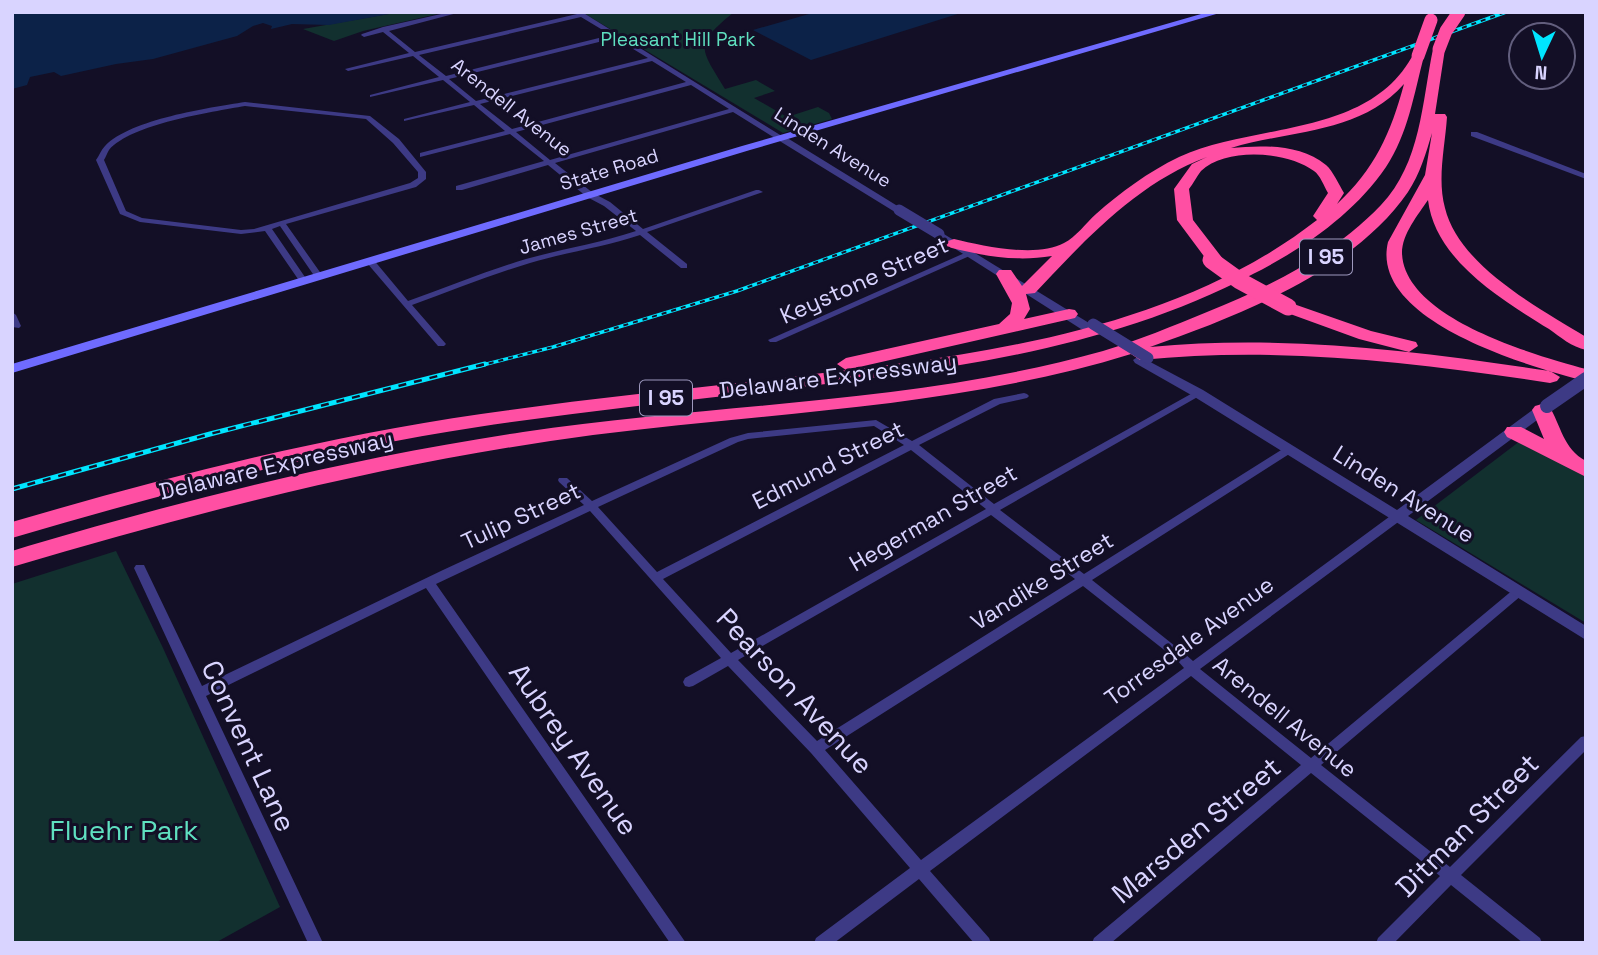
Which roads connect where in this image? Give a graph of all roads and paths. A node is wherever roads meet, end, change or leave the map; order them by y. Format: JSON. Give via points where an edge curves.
{"nodes":[{"id":1,"x":458,"y":12,"type":"edge"},
{"id":2,"x":1219,"y":12,"type":"edge"},
{"id":3,"x":1459,"y":12,"type":"edge"},
{"id":4,"x":579,"y":14,"type":"edge"},
{"id":5,"x":1433,"y":16,"type":"edge"},
{"id":6,"x":383,"y":29,"type":"junction"},
{"id":7,"x":364,"y":35,"type":"dead end"},
{"id":8,"x":616,"y":36,"type":"junction"},
{"id":9,"x":1438,"y":51,"type":"junction"},
{"id":10,"x":414,"y":54,"type":"junction"},
{"id":11,"x":653,"y":58,"type":"junction"},
{"id":12,"x":1417,"y":58,"type":"junction"},
{"id":13,"x":348,"y":69,"type":"dead end"},
{"id":14,"x":443,"y":78,"type":"junction"},
{"id":15,"x":692,"y":83,"type":"junction"},
{"id":16,"x":372,"y":96,"type":"dead end"},
{"id":17,"x":476,"y":104,"type":"junction"},
{"id":18,"x":734,"y":109,"type":"junction"},
{"id":19,"x":406,"y":120,"type":"dead end"},
{"id":20,"x":820,"y":128,"type":"junction"},
{"id":21,"x":513,"y":131,"type":"junction"},
{"id":22,"x":1474,"y":134,"type":"dead end"},
{"id":23,"x":781,"y":138,"type":"junction"},
{"id":24,"x":1214,"y":149,"type":"junction"},
{"id":25,"x":802,"y":150,"type":"junction"},
{"id":26,"x":423,"y":156,"type":"dead end"},
{"id":27,"x":551,"y":162,"type":"junction"},
{"id":28,"x":1433,"y":173,"type":"junction"},
{"id":29,"x":1586,"y":177,"type":"edge"},
{"id":30,"x":459,"y":188,"type":"dead end"},
{"id":31,"x":759,"y":192,"type":"dead end"},
{"id":32,"x":590,"y":195,"type":"junction"},
{"id":33,"x":282,"y":224,"type":"junction"},
{"id":34,"x":268,"y":229,"type":"junction"},
{"id":35,"x":639,"y":231,"type":"junction"},
{"id":36,"x":1308,"y":235,"type":"junction"},
{"id":37,"x":954,"y":244,"type":"junction"},
{"id":38,"x":1069,"y":247,"type":"junction"},
{"id":39,"x":970,"y":254,"type":"junction"},
{"id":40,"x":1213,"y":260,"type":"junction"},
{"id":41,"x":370,"y":261,"type":"junction"},
{"id":42,"x":684,"y":266,"type":"dead end"},
{"id":43,"x":1005,"y":274,"type":"junction"},
{"id":44,"x":318,"y":275,"type":"junction"},
{"id":45,"x":303,"y":280,"type":"junction"},
{"id":46,"x":1029,"y":289,"type":"junction"},
{"id":47,"x":407,"y":304,"type":"junction"},
{"id":48,"x":1290,"y":305,"type":"junction"},
{"id":49,"x":1069,"y":314,"type":"junction"},
{"id":50,"x":12,"y":315,"type":"edge"},
{"id":51,"x":1554,"y":324,"type":"junction"},
{"id":52,"x":1004,"y":329,"type":"junction"},
{"id":53,"x":13,"y":330,"type":"edge"},
{"id":54,"x":1586,"y":334,"type":"edge"},
{"id":55,"x":774,"y":340,"type":"dead end"},
{"id":56,"x":440,"y":344,"type":"dead end"},
{"id":57,"x":1586,"y":345,"type":"edge"},
{"id":58,"x":1100,"y":358,"type":"junction"},
{"id":59,"x":12,"y":369,"type":"edge"},
{"id":60,"x":1550,"y":377,"type":"junction"},
{"id":61,"x":1586,"y":379,"type":"edge"},
{"id":62,"x":1198,"y":393,"type":"junction"},
{"id":63,"x":1024,"y":396,"type":"dead end"},
{"id":64,"x":627,"y":402,"type":"junction"},
{"id":65,"x":1545,"y":408,"type":"junction"},
{"id":66,"x":876,"y":423,"type":"joint"},
{"id":67,"x":1514,"y":432,"type":"junction"},
{"id":68,"x":912,"y":445,"type":"junction"},
{"id":69,"x":1290,"y":449,"type":"junction"},
{"id":70,"x":1567,"y":459,"type":"junction"},
{"id":71,"x":1586,"y":470,"type":"edge"},
{"id":72,"x":563,"y":480,"type":"dead end"},
{"id":73,"x":591,"y":506,"type":"junction"},
{"id":74,"x":993,"y":509,"type":"junction"},
{"id":75,"x":1397,"y":517,"type":"junction"},
{"id":76,"x":12,"y":530,"type":"edge"},
{"id":77,"x":12,"y":559,"type":"edge"},
{"id":78,"x":139,"y":568,"type":"dead end"},
{"id":79,"x":655,"y":578,"type":"junction"},
{"id":80,"x":1083,"y":580,"type":"junction"},
{"id":81,"x":429,"y":583,"type":"junction"},
{"id":82,"x":1518,"y":592,"type":"junction"},
{"id":83,"x":1586,"y":634,"type":"edge"},
{"id":84,"x":729,"y":659,"type":"junction"},
{"id":85,"x":1191,"y":667,"type":"junction"},
{"id":86,"x":689,"y":682,"type":"dead end"},
{"id":87,"x":198,"y":694,"type":"junction"},
{"id":88,"x":1586,"y":741,"type":"edge"},
{"id":89,"x":816,"y":749,"type":"junction"},
{"id":90,"x":1312,"y":766,"type":"junction"},
{"id":91,"x":920,"y":869,"type":"junction"},
{"id":92,"x":1450,"y":876,"type":"junction"},
{"id":93,"x":316,"y":943,"type":"edge"},
{"id":94,"x":679,"y":943,"type":"edge"},
{"id":95,"x":821,"y":943,"type":"edge"},
{"id":96,"x":984,"y":943,"type":"edge"},
{"id":97,"x":1099,"y":943,"type":"edge"},
{"id":98,"x":1383,"y":943,"type":"edge"},
{"id":99,"x":1535,"y":943,"type":"edge"}],
"edges":[{"from":1,"to":6,"type":"street"},
{"from":2,"to":20,"type":"main road","name":"State Road"},
{"from":3,"to":9,"type":"highway","name":"Delaware Expressway","number":"I 95","bridge":true},
{"from":4,"to":8,"type":"street","name":"Linden Avenue"},
{"from":4,"to":10,"type":"street"},
{"from":5,"to":12,"type":"highway","name":"Delaware Expressway","number":"I 95","bridge":true},
{"from":6,"to":7,"type":"street"},
{"from":6,"to":10,"type":"street","name":"Arendell Avenue"},
{"from":8,"to":11,"type":"street","name":"Linden Avenue"},
{"from":8,"to":14,"type":"street"},
{"from":9,"to":28,"type":"highway","via":[[1440,111]]},
{"from":9,"to":58,"type":"highway","name":"Delaware Expressway","number":"I 95","via":[[1425,138],[1415,168],[1402,190],[1369,223],[1278,289]]},
{"from":10,"to":13,"type":"street"},
{"from":10,"to":14,"type":"street","name":"Arendell Avenue"},
{"from":11,"to":15,"type":"street","name":"Linden Avenue"},
{"from":11,"to":17,"type":"street"},
{"from":12,"to":24,"type":"highway","via":[[1384,97],[1357,113]]},
{"from":12,"to":36,"type":"highway","name":"Delaware Expressway","number":"I 95","via":[[1395,138],[1380,165],[1354,196]]},
{"from":14,"to":16,"type":"street"},
{"from":14,"to":17,"type":"street","name":"Arendell Avenue"},
{"from":15,"to":18,"type":"street","name":"Linden Avenue"},
{"from":15,"to":21,"type":"street"},
{"from":17,"to":19,"type":"street"},
{"from":17,"to":21,"type":"street","name":"Arendell Avenue"},
{"from":18,"to":23,"type":"street","name":"Linden Avenue"},
{"from":18,"to":27,"type":"street"},
{"from":20,"to":23,"type":"main road","name":"State Road"},
{"from":20,"to":25,"type":"main road","via":[[804,141]]},
{"from":21,"to":26,"type":"street"},
{"from":21,"to":27,"type":"street","name":"Arendell Avenue"},
{"from":22,"to":29,"type":"street"},
{"from":23,"to":25,"type":"street","name":"Linden Avenue"},
{"from":23,"to":32,"type":"main road","name":"State Road"},
{"from":24,"to":38,"type":"highway","via":[[1147,181]]},
{"from":24,"to":40,"type":"highway","via":[[1196,160],[1178,181],[1173,205],[1185,234]]},
{"from":25,"to":37,"type":"street","name":"Linden Avenue","bridge":true},
{"from":27,"to":30,"type":"street"},
{"from":27,"to":32,"type":"street","name":"Arendell Avenue"},
{"from":28,"to":51,"type":"highway","via":[[1439,215],[1459,248],[1508,294]]},
{"from":28,"to":61,"type":"highway","via":[[1398,236],[1395,267],[1402,281],[1427,308],[1459,329]]},
{"from":31,"to":35,"type":"street","name":"James Street"},
{"from":32,"to":35,"type":"street","name":"Arendell Avenue"},
{"from":32,"to":41,"type":"main road","name":"State Road"},
{"from":33,"to":34,"type":"street"},
{"from":33,"to":34,"type":"street","via":[[413,185],[422,179],[422,172],[368,117],[259,105],[147,126],[126,134],[101,155],[123,212],[132,218],[241,232]]},
{"from":33,"to":44,"type":"street"},
{"from":34,"to":45,"type":"street"},
{"from":35,"to":42,"type":"street","name":"Arendell Avenue"},
{"from":35,"to":47,"type":"street","name":"James Street","via":[[525,262]]},
{"from":36,"to":40,"type":"highway","via":[[1336,192],[1326,172],[1288,154],[1230,151],[1197,166],[1179,198],[1193,237]]},
{"from":36,"to":64,"type":"highway","name":"Delaware Expressway","number":"I 95","via":[[1223,283],[1068,338],[891,371]]},
{"from":37,"to":38,"type":"highway","via":[[1016,256]]},
{"from":37,"to":39,"type":"street","name":"Linden Avenue"},
{"from":38,"to":46,"type":"highway"},
{"from":39,"to":43,"type":"street","name":"Linden Avenue"},
{"from":39,"to":55,"type":"street","name":"Keystone Street"},
{"from":40,"to":48,"type":"highway","bridge":true,"via":[[1240,281]]},
{"from":41,"to":44,"type":"main road","name":"State Road"},
{"from":41,"to":47,"type":"street"},
{"from":43,"to":46,"type":"street","name":"Linden Avenue"},
{"from":43,"to":52,"type":"highway","via":[[1022,307],[1020,316]]},
{"from":44,"to":45,"type":"main road","name":"State Road"},
{"from":45,"to":59,"type":"main road","name":"State Road"},
{"from":46,"to":49,"type":"street","name":"Linden Avenue"},
{"from":47,"to":56,"type":"street"},
{"from":48,"to":60,"type":"highway","via":[[1365,335]]},
{"from":48,"to":61,"type":"highway","via":[[1393,338]]},
{"from":49,"to":52,"type":"highway"},
{"from":49,"to":62,"type":"street","name":"Linden Avenue"},
{"from":50,"to":53,"type":"street"},
{"from":51,"to":54,"type":"highway"},
{"from":51,"to":57,"type":"highway"},
{"from":52,"to":64,"type":"highway","via":[[871,359]]},
{"from":58,"to":60,"type":"highway","via":[[1198,347],[1281,345]]},
{"from":58,"to":77,"type":"highway","name":"Delaware Expressway","number":"I 95","via":[[909,394],[525,438],[385,463],[225,500]]},
{"from":60,"to":61,"type":"highway"},
{"from":61,"to":65,"type":"street","name":"Torresdale Avenue","bridge":true},
{"from":62,"to":69,"type":"street","name":"Linden Avenue"},
{"from":62,"to":74,"type":"street","name":"Hegerman Street"},
{"from":63,"to":68,"type":"street","name":"Edmund Street","via":[[997,401]]},
{"from":64,"to":76,"type":"highway","name":"Delaware Expressway","number":"I 95","via":[[386,436],[254,464]]},
{"from":65,"to":67,"type":"street","name":"Torresdale Avenue"},
{"from":65,"to":70,"type":"highway","via":[[1552,436]]},
{"from":66,"to":68,"type":"street","name":"Arendell Avenue"},
{"from":66,"to":73,"type":"street","name":"Tulip Street","via":[[734,440]]},
{"from":67,"to":70,"type":"highway"},
{"from":67,"to":75,"type":"street","name":"Torresdale Avenue"},
{"from":68,"to":74,"type":"street","name":"Arendell Avenue"},
{"from":68,"to":79,"type":"street","name":"Edmund Street"},
{"from":69,"to":75,"type":"street","name":"Linden Avenue"},
{"from":69,"to":80,"type":"street","name":"Vandike Street"},
{"from":70,"to":71,"type":"highway"},
{"from":72,"to":73,"type":"street","name":"Pearson Avenue"},
{"from":73,"to":79,"type":"street","name":"Pearson Avenue"},
{"from":73,"to":81,"type":"street","name":"Tulip Street"},
{"from":74,"to":80,"type":"street","name":"Arendell Avenue"},
{"from":74,"to":84,"type":"street","name":"Hegerman Street"},
{"from":75,"to":82,"type":"street","name":"Linden Avenue"},
{"from":75,"to":85,"type":"street","name":"Torresdale Avenue"},
{"from":78,"to":87,"type":"street","name":"Convent Lane"},
{"from":79,"to":84,"type":"street","name":"Pearson Avenue"},
{"from":80,"to":85,"type":"street","name":"Arendell Avenue"},
{"from":80,"to":89,"type":"street","name":"Vandike Street"},
{"from":81,"to":87,"type":"street","name":"Tulip Street"},
{"from":81,"to":94,"type":"street","name":"Aubrey Avenue"},
{"from":82,"to":83,"type":"street","name":"Linden Avenue"},
{"from":82,"to":90,"type":"street","name":"Marsden Street"},
{"from":84,"to":86,"type":"street","name":"Hegerman Street"},
{"from":84,"to":89,"type":"street","name":"Pearson Avenue"},
{"from":85,"to":90,"type":"street","name":"Arendell Avenue"},
{"from":85,"to":91,"type":"street","name":"Torresdale Avenue"},
{"from":87,"to":93,"type":"street","name":"Convent Lane"},
{"from":88,"to":92,"type":"street","name":"Ditman Street"},
{"from":89,"to":91,"type":"street","name":"Pearson Avenue"},
{"from":90,"to":92,"type":"street","name":"Arendell Avenue"},
{"from":90,"to":97,"type":"street","name":"Marsden Street"},
{"from":91,"to":95,"type":"street","name":"Torresdale Avenue"},
{"from":91,"to":96,"type":"street","name":"Pearson Avenue"},
{"from":92,"to":98,"type":"street","name":"Ditman Street"},
{"from":92,"to":99,"type":"street","name":"Arendell Avenue"}]}
